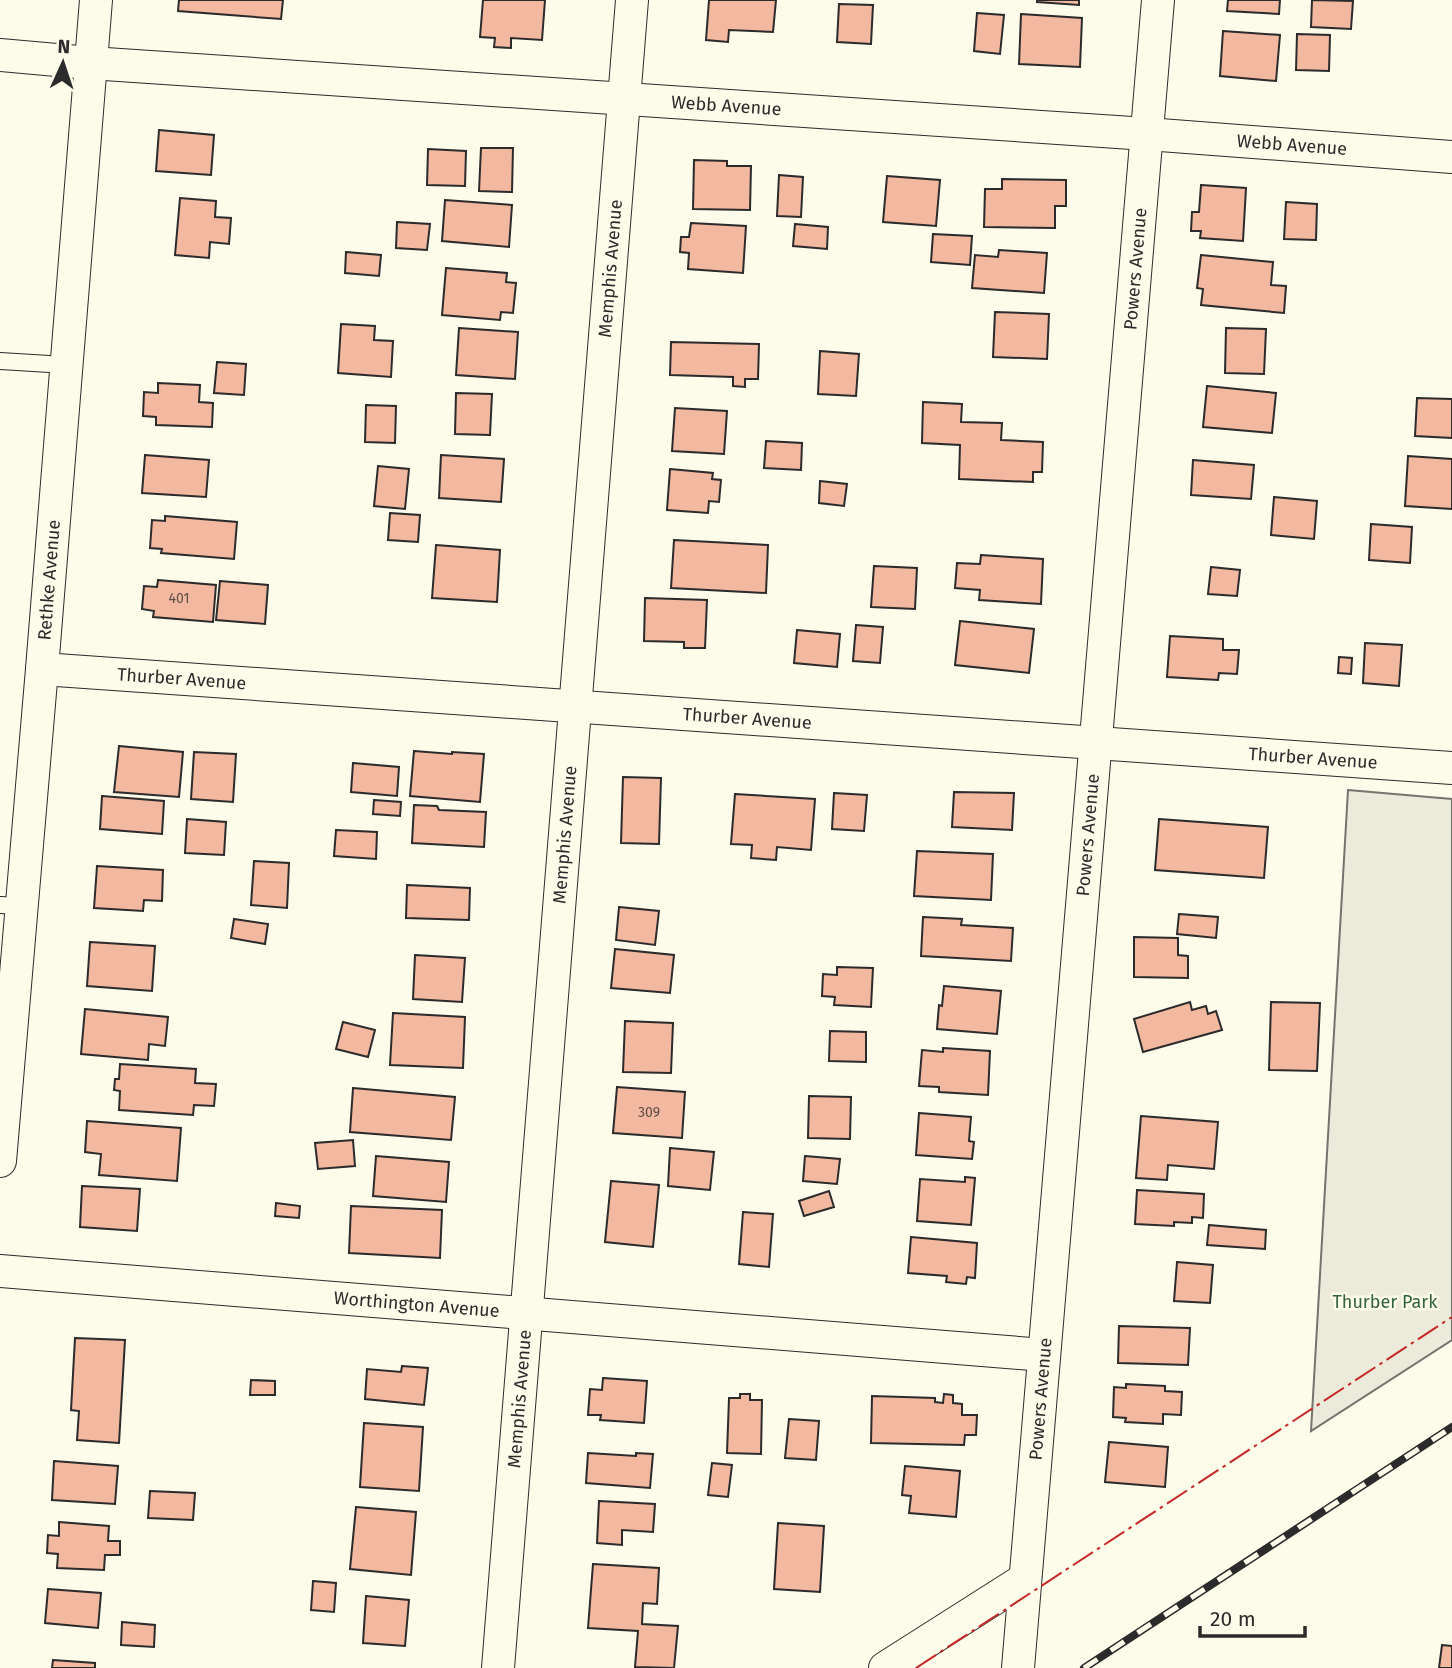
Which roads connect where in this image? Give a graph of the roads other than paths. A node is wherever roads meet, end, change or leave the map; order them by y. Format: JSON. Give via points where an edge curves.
{"nodes":[{"id":1,"x":96,"y":0,"type":"edge"},
{"id":2,"x":632,"y":0,"type":"edge"},
{"id":3,"x":1158,"y":0,"type":"edge"},
{"id":4,"x":0,"y":55,"type":"edge"},
{"id":5,"x":90,"y":63,"type":"junction"},
{"id":6,"x":624,"y":100,"type":"junction"},
{"id":7,"x":1147,"y":134,"type":"junction"},
{"id":8,"x":1452,"y":157,"type":"edge"},
{"id":9,"x":0,"y":361,"type":"edge"},
{"id":10,"x":66,"y":366,"type":"junction"},
{"id":11,"x":42,"y":669,"type":"junction"},
{"id":12,"x":576,"y":706,"type":"junction"},
{"id":13,"x":1096,"y":743,"type":"junction"},
{"id":14,"x":1452,"y":768,"type":"edge"},
{"id":15,"x":11,"y":905,"type":"edge"},
{"id":16,"x":0,"y":1161,"type":"edge"},
{"id":17,"x":0,"y":1271,"type":"edge"},
{"id":18,"x":527,"y":1313,"type":"junction"},
{"id":19,"x":1044,"y":1355,"type":"junction"},
{"id":20,"x":1025,"y":1579,"type":"junction"},
{"id":21,"x":498,"y":1668,"type":"edge"},
{"id":22,"x":885,"y":1668,"type":"edge"},
{"id":23,"x":1018,"y":1668,"type":"edge"}],
"edges":[{"from":1,"to":5,"type":"street","name":"Rethke Avenue"},
{"from":2,"to":6,"type":"street","name":"Memphis Avenue"},
{"from":3,"to":7,"type":"street","name":"Powers Avenue"},
{"from":4,"to":5,"type":"street","name":"Webb Avenue"},
{"from":5,"to":6,"type":"street","name":"Webb Avenue"},
{"from":5,"to":10,"type":"street","name":"Rethke Avenue"},
{"from":6,"to":7,"type":"street","name":"Webb Avenue"},
{"from":6,"to":12,"type":"street","name":"Memphis Avenue"},
{"from":7,"to":8,"type":"street","name":"Webb Avenue"},
{"from":7,"to":13,"type":"street","name":"Powers Avenue"},
{"from":9,"to":10,"type":"lane"},
{"from":10,"to":11,"type":"street","name":"Rethke Avenue"},
{"from":11,"to":12,"type":"street","name":"Thurber Avenue"},
{"from":11,"to":15,"type":"street","name":"Rethke Avenue"},
{"from":12,"to":13,"type":"street","name":"Thurber Avenue"},
{"from":12,"to":18,"type":"street","name":"Memphis Avenue"},
{"from":13,"to":14,"type":"street","name":"Thurber Avenue"},
{"from":13,"to":19,"type":"street","name":"Powers Avenue"},
{"from":15,"to":16,"type":"street","name":"Rethke Avenue"},
{"from":17,"to":18,"type":"street","name":"Worthington Avenue"},
{"from":18,"to":19,"type":"street","name":"Worthington Avenue"},
{"from":18,"to":21,"type":"street","name":"Memphis Avenue"},
{"from":19,"to":20,"type":"street","name":"Powers Avenue"},
{"from":20,"to":22,"type":"street"},
{"from":20,"to":23,"type":"street","name":"Powers Avenue"}]}
